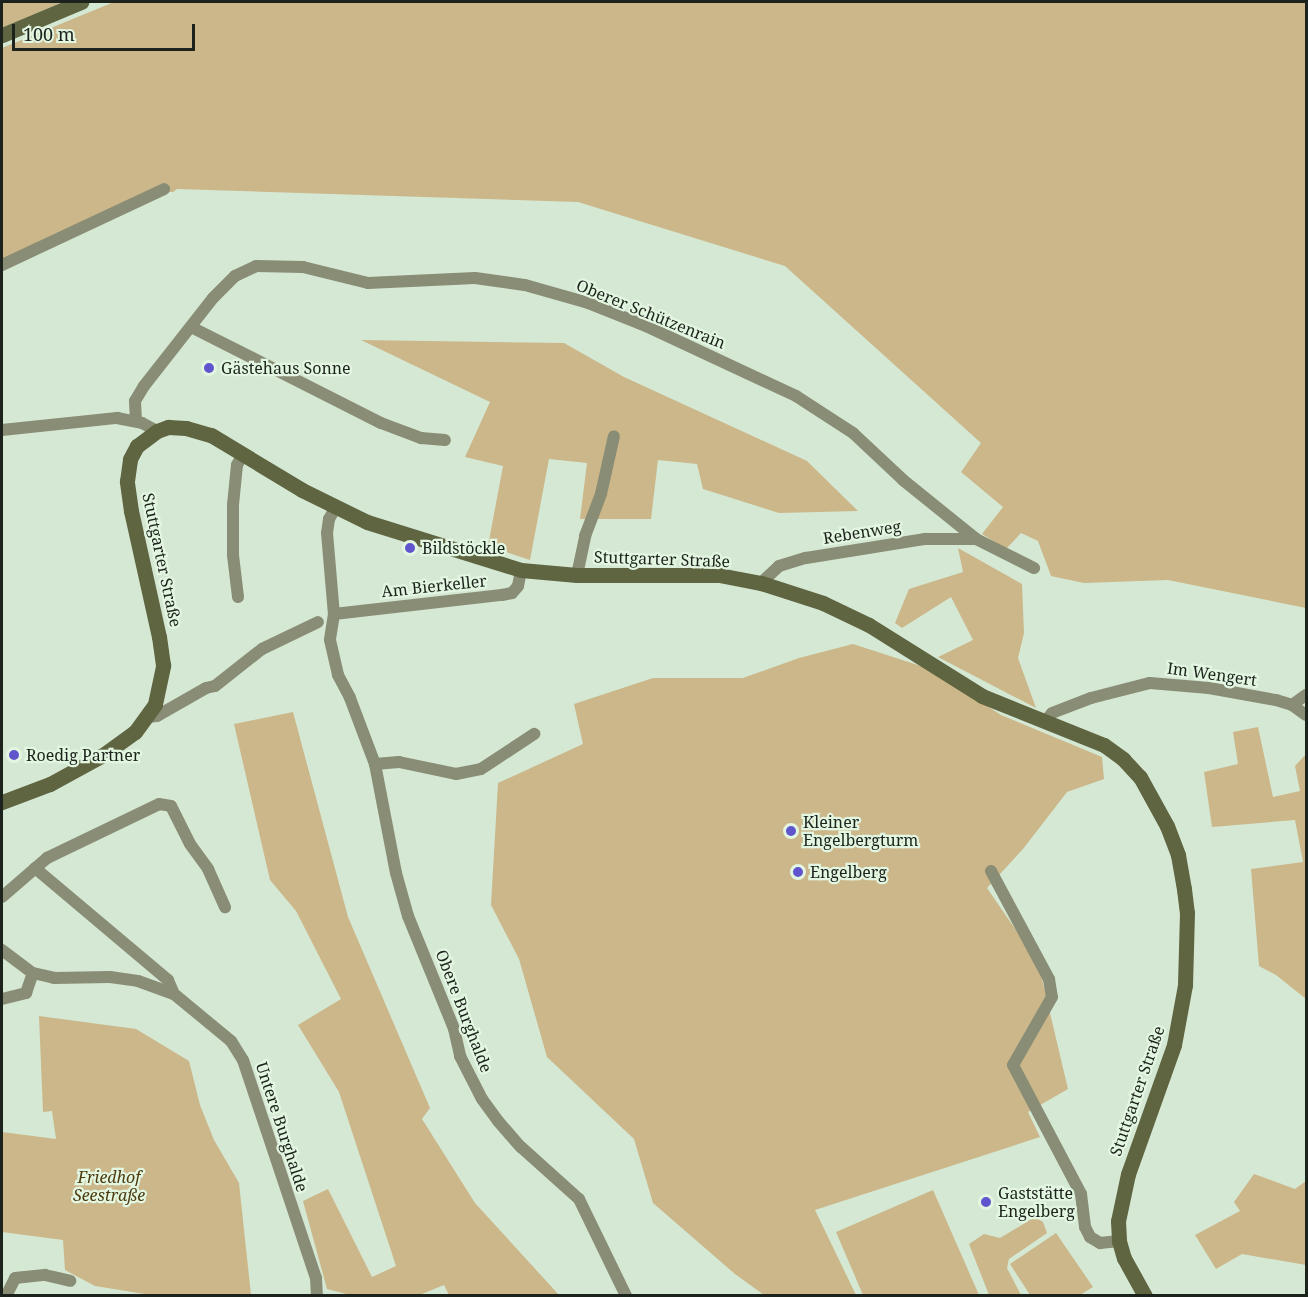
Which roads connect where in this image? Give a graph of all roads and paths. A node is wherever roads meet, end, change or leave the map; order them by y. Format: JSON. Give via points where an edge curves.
{"nodes":[{"id":1,"x":81,"y":2,"type":"edge"},
{"id":2,"x":2,"y":35,"type":"edge"},
{"id":3,"x":164,"y":189,"type":"dead end"},
{"id":4,"x":2,"y":266,"type":"edge"},
{"id":5,"x":191,"y":327,"type":"junction"},
{"id":6,"x":136,"y":421,"type":"junction"},
{"id":7,"x":2,"y":430,"type":"edge"},
{"id":8,"x":157,"y":431,"type":"junction"},
{"id":9,"x":614,"y":436,"type":"dead end"},
{"id":10,"x":445,"y":440,"type":"dead end"},
{"id":11,"x":243,"y":454,"type":"junction"},
{"id":12,"x":336,"y":507,"type":"junction"},
{"id":13,"x":976,"y":539,"type":"junction"},
{"id":14,"x":1034,"y":568,"type":"dead end"},
{"id":15,"x":522,"y":570,"type":"junction"},
{"id":16,"x":577,"y":575,"type":"junction"},
{"id":17,"x":761,"y":583,"type":"junction"},
{"id":18,"x":238,"y":597,"type":"dead end"},
{"id":19,"x":334,"y":614,"type":"junction"},
{"id":20,"x":318,"y":622,"type":"dead end"},
{"id":21,"x":1306,"y":695,"type":"edge"},
{"id":22,"x":1292,"y":705,"type":"junction"},
{"id":23,"x":1306,"y":715,"type":"edge"},
{"id":24,"x":148,"y":717,"type":"junction"},
{"id":25,"x":1045,"y":722,"type":"junction"},
{"id":26,"x":534,"y":734,"type":"dead end"},
{"id":27,"x":375,"y":764,"type":"junction"},
{"id":28,"x":2,"y":802,"type":"edge"},
{"id":29,"x":35,"y":868,"type":"junction"},
{"id":30,"x":991,"y":871,"type":"dead end"},
{"id":31,"x":2,"y":897,"type":"edge"},
{"id":32,"x":225,"y":907,"type":"dead end"},
{"id":33,"x":2,"y":950,"type":"edge"},
{"id":34,"x":33,"y":973,"type":"junction"},
{"id":35,"x":174,"y":994,"type":"junction"},
{"id":36,"x":2,"y":999,"type":"edge"},
{"id":37,"x":1119,"y":1241,"type":"junction"},
{"id":38,"x":70,"y":1281,"type":"dead end"},
{"id":39,"x":6,"y":1296,"type":"edge"},
{"id":40,"x":317,"y":1296,"type":"edge"},
{"id":41,"x":626,"y":1296,"type":"edge"},
{"id":42,"x":1145,"y":1296,"type":"edge"}],
"edges":[{"from":1,"to":2,"type":"main road"},
{"from":3,"to":4,"type":"street"},
{"from":5,"to":6,"type":"street","name":"Oberer Schützenrain","via":[[135,401]]},
{"from":5,"to":10,"type":"street","via":[[381,423],[421,438]]},
{"from":5,"to":13,"type":"street","name":"Oberer Schützenrain","via":[[235,276],[256,266],[303,267],[368,283],[475,278],[525,285],[588,303],[646,326],[796,396],[853,433]]},
{"from":6,"to":7,"type":"street","via":[[117,418]]},
{"from":6,"to":8,"type":"street"},
{"from":8,"to":11,"type":"main road","name":"Stuttgarter Straße","via":[[186,428],[211,435]]},
{"from":8,"to":24,"type":"main road","name":"Stuttgarter Straße","via":[[137,446],[130,459],[127,481],[163,665],[160,687]]},
{"from":9,"to":16,"type":"street"},
{"from":11,"to":12,"type":"main road","name":"Stuttgarter Straße"},
{"from":11,"to":18,"type":"street","via":[[237,465],[233,505]]},
{"from":12,"to":15,"type":"main road","name":"Stuttgarter Straße","via":[[403,534]]},
{"from":12,"to":19,"type":"street","name":"Obere Burghalde","via":[[327,533]]},
{"from":13,"to":14,"type":"street","name":"Oberer Schützenrain"},
{"from":13,"to":17,"type":"street","name":"Rebenweg","via":[[925,539],[806,558],[779,566]]},
{"from":15,"to":16,"type":"main road","name":"Stuttgarter Straße"},
{"from":15,"to":19,"type":"street","name":"Am Bierkeller","via":[[512,593]]},
{"from":16,"to":17,"type":"main road","name":"Stuttgarter Straße","via":[[719,575]]},
{"from":17,"to":25,"type":"main road","name":"Stuttgarter Straße","via":[[823,603],[869,625],[982,696]]},
{"from":19,"to":27,"type":"street","name":"Obere Burghalde","via":[[330,639],[338,675]]},
{"from":20,"to":24,"type":"street","via":[[262,649],[215,686]]},
{"from":21,"to":22,"type":"street"},
{"from":22,"to":23,"type":"street","name":"Im Wengert"},
{"from":22,"to":25,"type":"street","name":"Im Wengert","via":[[1209,688],[1150,683],[1091,698],[1052,713]]},
{"from":24,"to":28,"type":"main road","name":"Stuttgarter Straße","via":[[135,732],[103,755],[50,784]]},
{"from":25,"to":37,"type":"main road","name":"Stuttgarter Straße","via":[[1104,745],[1140,777],[1167,826],[1183,878],[1187,948],[1180,1020],[1128,1174],[1119,1210]]},
{"from":26,"to":27,"type":"street","via":[[481,769],[464,773],[399,762]]},
{"from":27,"to":41,"type":"street","name":"Obere Burghalde","via":[[408,916],[454,1029],[460,1056],[498,1121],[579,1199]]},
{"from":29,"to":31,"type":"street"},
{"from":29,"to":32,"type":"street","via":[[67,848],[159,804],[171,806]]},
{"from":29,"to":35,"type":"street","name":"Untere Burghalde","via":[[168,980]]},
{"from":30,"to":37,"type":"street","via":[[1049,979],[1052,997],[1013,1065],[1081,1194],[1090,1237],[1100,1243]]},
{"from":33,"to":34,"type":"street","name":"Untere Burghalde"},
{"from":34,"to":35,"type":"street","name":"Untere Burghalde","via":[[54,978],[138,981]]},
{"from":34,"to":36,"type":"street","via":[[26,993]]},
{"from":35,"to":40,"type":"street","name":"Untere Burghalde","via":[[216,1026],[243,1060],[316,1278]]},
{"from":37,"to":42,"type":"main road","name":"Stuttgarter Straße"},
{"from":38,"to":39,"type":"street","via":[[45,1275],[15,1278]]}]}
